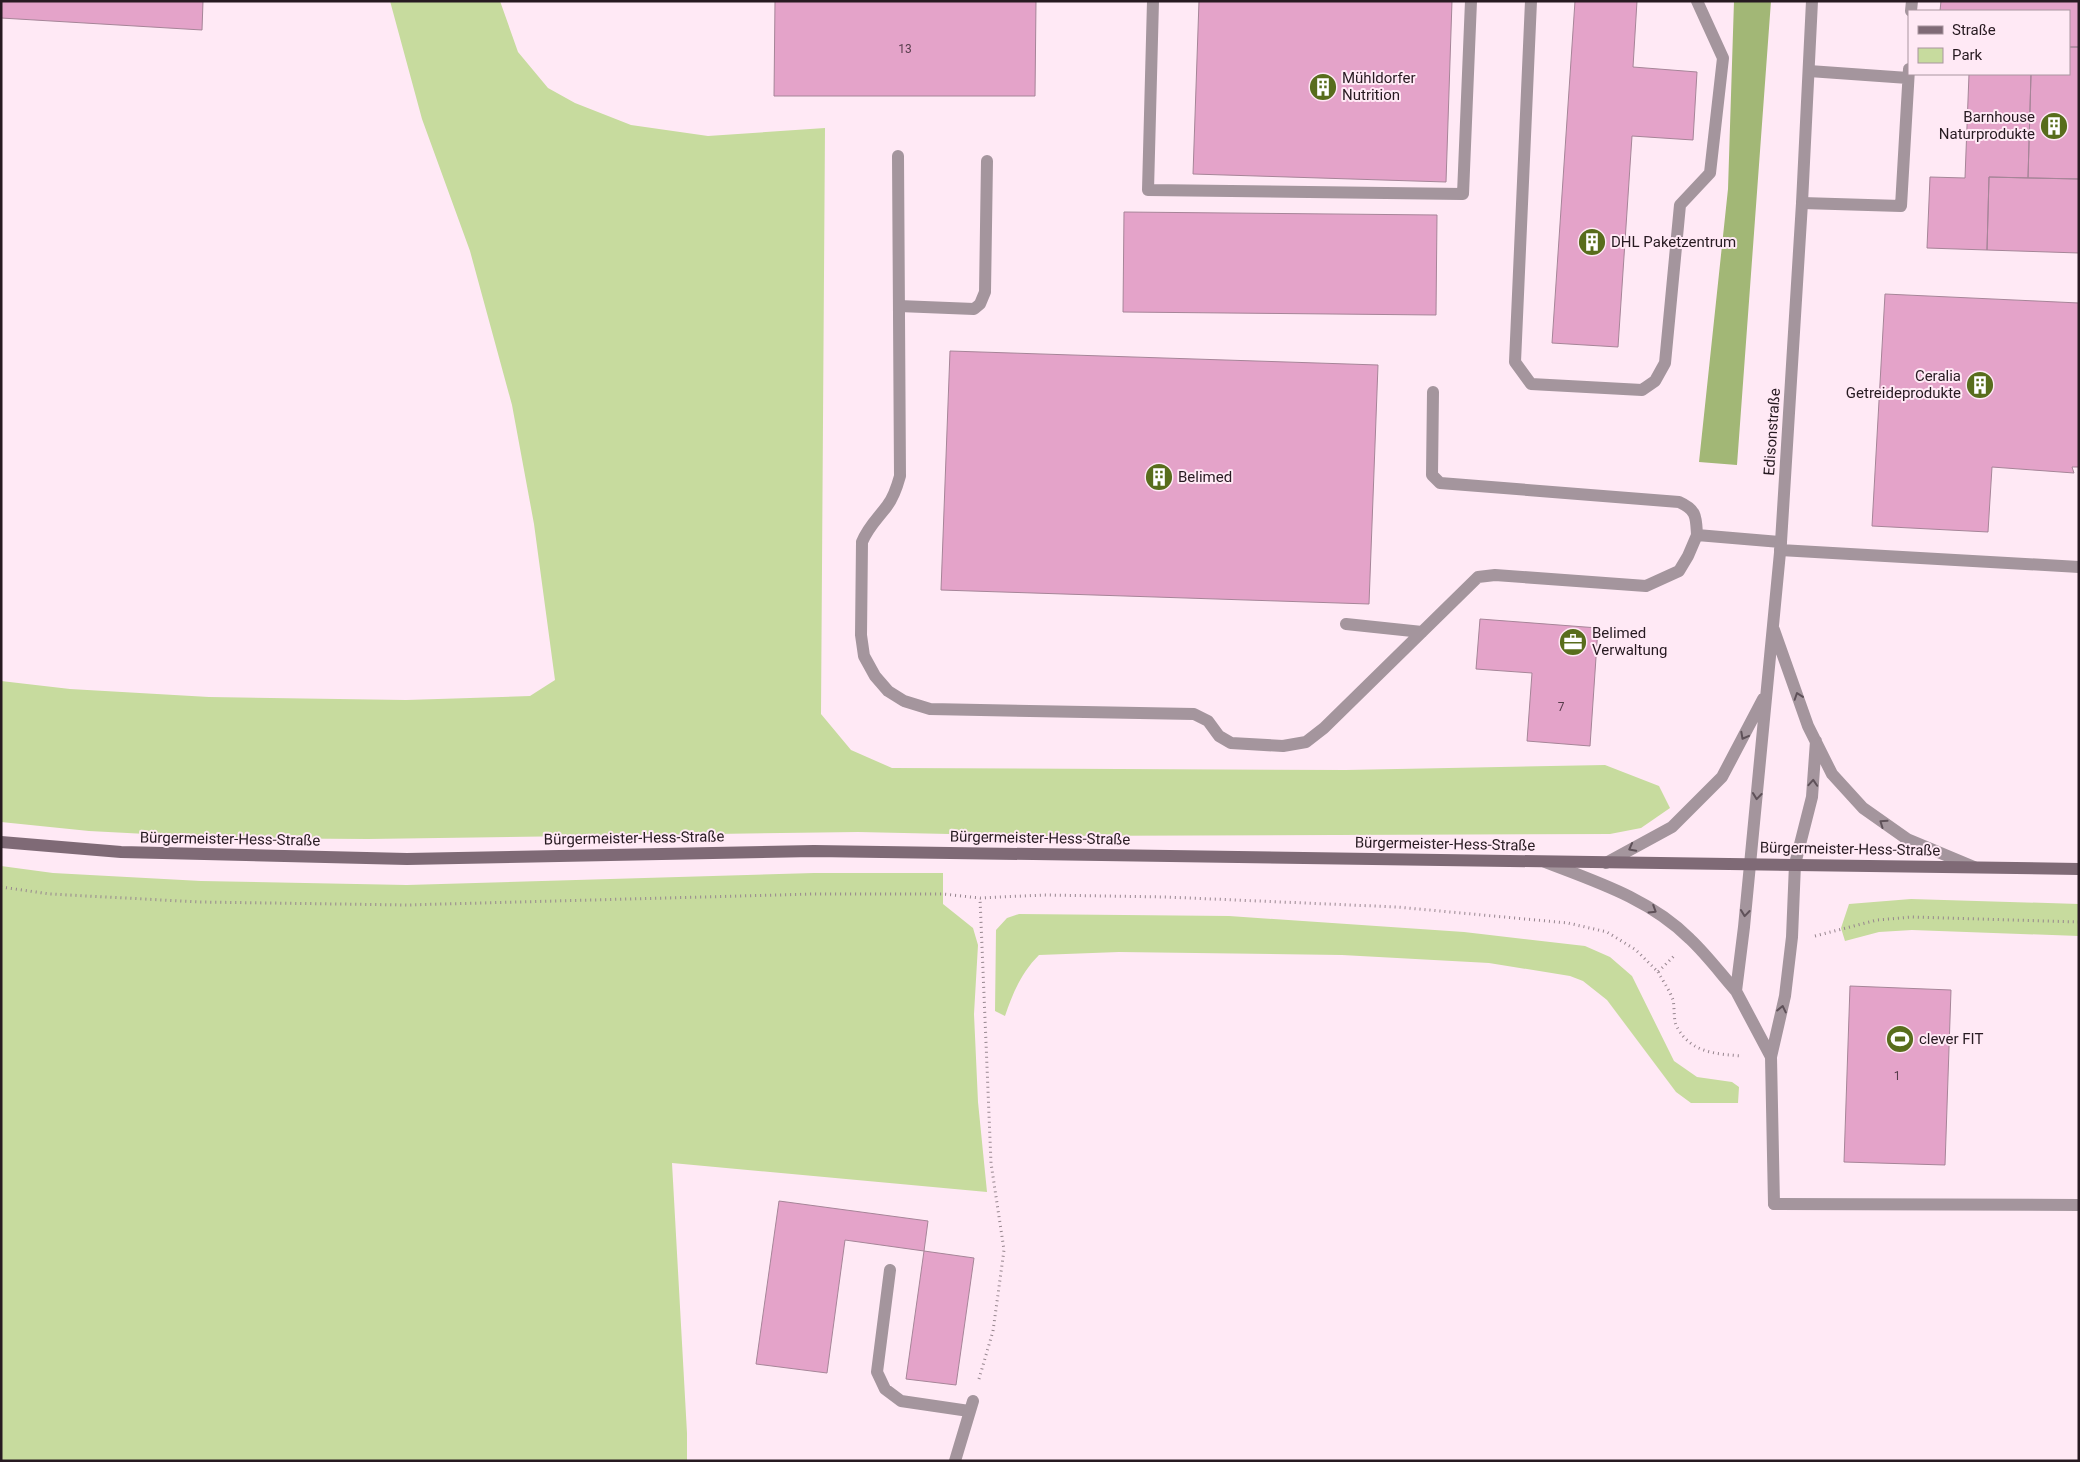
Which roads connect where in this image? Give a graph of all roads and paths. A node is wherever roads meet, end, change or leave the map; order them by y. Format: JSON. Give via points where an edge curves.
{"nodes":[{"id":1,"x":1153,"y":1,"type":"edge"},
{"id":2,"x":1471,"y":1,"type":"edge"},
{"id":3,"x":1531,"y":1,"type":"edge"},
{"id":4,"x":1697,"y":1,"type":"edge"},
{"id":5,"x":1812,"y":1,"type":"edge"},
{"id":6,"x":1809,"y":71,"type":"junction"},
{"id":7,"x":1908,"y":74,"type":"edge"},
{"id":8,"x":1909,"y":75,"type":"edge"},
{"id":9,"x":898,"y":156,"type":"dead end"},
{"id":10,"x":987,"y":161,"type":"dead end"},
{"id":11,"x":1802,"y":204,"type":"junction"},
{"id":12,"x":899,"y":306,"type":"junction"},
{"id":13,"x":1433,"y":392,"type":"dead end"},
{"id":14,"x":1697,"y":535,"type":"junction"},
{"id":15,"x":1780,"y":546,"type":"junction"},
{"id":16,"x":2079,"y":567,"type":"edge"},
{"id":17,"x":1346,"y":624,"type":"dead end"},
{"id":18,"x":1773,"y":626,"type":"junction"},
{"id":19,"x":1422,"y":632,"type":"junction"},
{"id":20,"x":1767,"y":692,"type":"junction"},
{"id":21,"x":1816,"y":742,"type":"junction"},
{"id":22,"x":1,"y":842,"type":"edge"},
{"id":23,"x":1545,"y":862,"type":"junction"},
{"id":24,"x":1606,"y":863,"type":"junction"},
{"id":25,"x":1750,"y":864,"type":"junction"},
{"id":26,"x":1796,"y":864,"type":"junction"},
{"id":27,"x":1974,"y":867,"type":"junction"},
{"id":28,"x":2079,"y":868,"type":"edge"},
{"id":29,"x":1,"y":887,"type":"edge"},
{"id":30,"x":980,"y":898,"type":"junction"},
{"id":31,"x":2079,"y":922,"type":"edge"},
{"id":32,"x":1792,"y":937,"type":"junction"},
{"id":33,"x":1690,"y":938,"type":"junction"},
{"id":34,"x":1658,"y":972,"type":"junction"},
{"id":35,"x":1736,"y":991,"type":"junction"},
{"id":36,"x":1772,"y":1057,"type":"junction"},
{"id":37,"x":2079,"y":1205,"type":"edge"},
{"id":38,"x":890,"y":1270,"type":"dead end"},
{"id":39,"x":971,"y":1406,"type":"junction"},
{"id":40,"x":955,"y":1461,"type":"edge"}],
"edges":[{"from":1,"to":2,"type":"street","via":[[1148,190],[1463,194]]},
{"from":3,"to":4,"type":"street","via":[[1516,362],[1531,384],[1642,390],[1655,381],[1665,363],[1680,205],[1710,173],[1723,58]]},
{"from":5,"to":6,"type":"street","name":"Edisonstraße"},
{"from":6,"to":7,"type":"street"},
{"from":6,"to":11,"type":"street","name":"Edisonstraße"},
{"from":8,"to":11,"type":"street","via":[[1901,206]]},
{"from":9,"to":12,"type":"street"},
{"from":10,"to":12,"type":"street","via":[[985,292],[980,304],[974,309]]},
{"from":11,"to":15,"type":"street","name":"Edisonstraße"},
{"from":12,"to":19,"type":"street","via":[[900,476],[894,494],[862,542],[861,635],[864,656],[876,676],[888,691],[904,701],[930,709],[1194,714],[1208,721],[1219,736],[1231,743],[1283,746],[1306,742],[1324,728]]},
{"from":13,"to":14,"type":"street","via":[[1432,475],[1440,483],[1679,502],[1690,507],[1696,517]]},
{"from":14,"to":15,"type":"street"},
{"from":14,"to":19,"type":"street","via":[[1679,571],[1646,586],[1495,575],[1478,578]]},
{"from":15,"to":16,"type":"street"},
{"from":15,"to":18,"type":"street","name":"Edisonstraße"},
{"from":17,"to":19,"type":"street"},
{"from":18,"to":20,"type":"street","name":"Edisonstraße"},
{"from":21,"to":18,"type":"street","one_way":true},
{"from":20,"to":24,"type":"street","one_way":true,"via":[[1722,777],[1672,827]]},
{"from":20,"to":25,"type":"street","name":"Edisonstraße","one_way":true},
{"from":26,"to":21,"type":"street","one_way":true,"via":[[1812,797]]},
{"from":27,"to":21,"type":"street","one_way":true,"via":[[1907,839],[1862,808],[1832,774]]},
{"from":22,"to":23,"type":"main road","name":"Bürgermeister-Hess-Straße","via":[[121,852],[407,859],[814,851]]},
{"from":23,"to":24,"type":"main road","name":"Bürgermeister-Hess-Straße"},
{"from":23,"to":33,"type":"street","one_way":true,"via":[[1628,894]]},
{"from":24,"to":25,"type":"main road","name":"Bürgermeister-Hess-Straße"},
{"from":25,"to":26,"type":"main road","name":"Bürgermeister-Hess-Straße"},
{"from":25,"to":35,"type":"street","name":"Edisonstraße","one_way":true},
{"from":26,"to":27,"type":"main road","name":"Bürgermeister-Hess-Straße"},
{"from":26,"to":32,"type":"street"},
{"from":27,"to":28,"type":"main road","name":"Bürgermeister-Hess-Straße"},
{"from":29,"to":30,"type":"path","via":[[50,894],[200,902],[407,905],[814,894],[943,894]]},
{"from":30,"to":34,"type":"path","via":[[1044,894],[1166,897],[1397,907],[1509,916],[1568,923],[1607,932],[1636,950]]},
{"from":30,"to":39,"type":"path","via":[[991,1163],[1004,1250],[993,1331]]},
{"from":31,"to":32,"type":"path","via":[[1912,917],[1877,920],[1815,936]]},
{"from":36,"to":32,"type":"street","one_way":true,"via":[[1785,996]]},
{"from":33,"to":34,"type":"path"},
{"from":33,"to":35,"type":"street"},
{"from":34,"to":36,"type":"path","via":[[1672,999],[1676,1026],[1698,1048],[1714,1054]]},
{"from":35,"to":36,"type":"street"},
{"from":36,"to":37,"type":"street","via":[[1774,1204]]},
{"from":38,"to":39,"type":"street","via":[[877,1372],[885,1390],[901,1401]]},
{"from":39,"to":40,"type":"street"}]}
